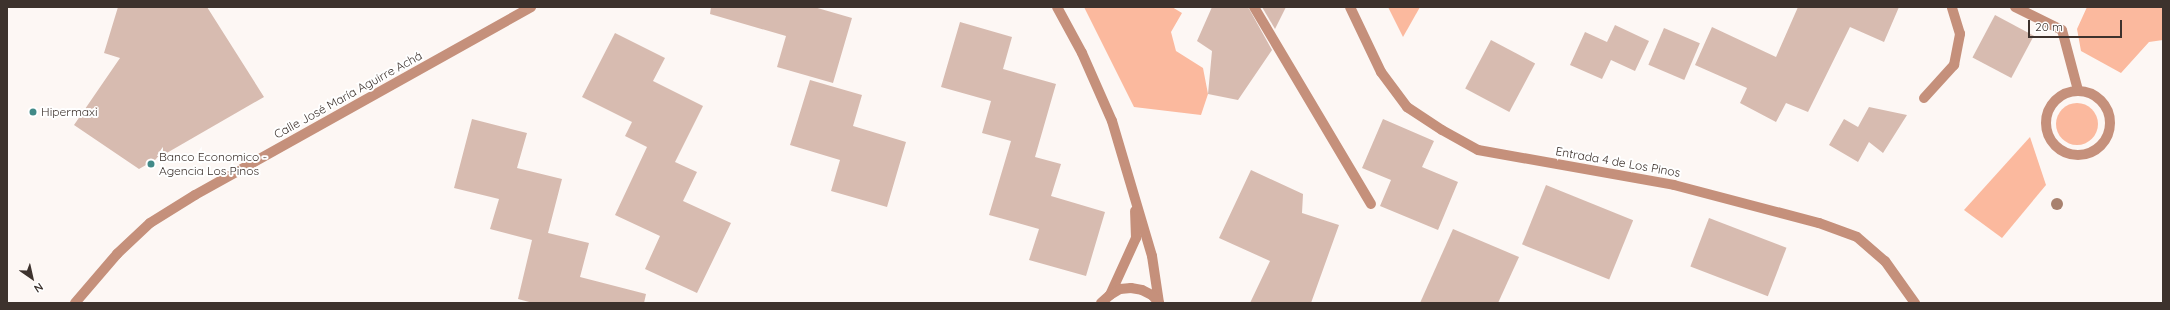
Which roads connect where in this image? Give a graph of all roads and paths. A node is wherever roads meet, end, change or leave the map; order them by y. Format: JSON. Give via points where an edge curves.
{"nodes":[{"id":1,"x":531,"y":7,"type":"edge"},
{"id":2,"x":1057,"y":7,"type":"edge"},
{"id":3,"x":1254,"y":7,"type":"edge"},
{"id":4,"x":1350,"y":7,"type":"edge"},
{"id":5,"x":1952,"y":7,"type":"edge"},
{"id":6,"x":2015,"y":7,"type":"edge"},
{"id":7,"x":2078,"y":90,"type":"junction"},
{"id":8,"x":1924,"y":98,"type":"dead end"},
{"id":9,"x":1134,"y":193,"type":"junction"},
{"id":10,"x":1371,"y":204,"type":"dead end"},
{"id":11,"x":1110,"y":295,"type":"junction"},
{"id":12,"x":75,"y":303,"type":"edge"},
{"id":13,"x":1101,"y":303,"type":"edge"},
{"id":14,"x":1159,"y":303,"type":"edge"},
{"id":15,"x":1915,"y":303,"type":"edge"}],
"edges":[{"from":1,"to":12,"type":"street","name":"Calle José María Aguirre Achá","via":[[195,195],[150,223],[117,254]]},
{"from":2,"to":9,"type":"street","via":[[1082,53],[1112,121]]},
{"from":3,"to":10,"type":"street"},
{"from":4,"to":15,"type":"street","name":"Entrada 4 de Los Pinos","via":[[1381,72],[1407,107],[1478,150],[1674,185],[1819,223],[1857,237],[1885,261]]},
{"from":5,"to":8,"type":"street","via":[[1960,34],[1954,65]]},
{"from":6,"to":7,"type":"street","via":[[2062,30]]},
{"from":7,"to":7,"type":"street","via":[[2058,97],[2046,114],[2045,123],[2051,142],[2067,154],[2076,156],[2086,155],[2099,147],[2108,134],[2110,124],[2109,114],[2097,97]]},
{"from":9,"to":11,"type":"street","via":[[1136,238]]},
{"from":9,"to":14,"type":"street","via":[[1152,256]]},
{"from":11,"to":13,"type":"street"},
{"from":11,"to":14,"type":"street","via":[[1120,289],[1142,290],[1152,295]]}]}
